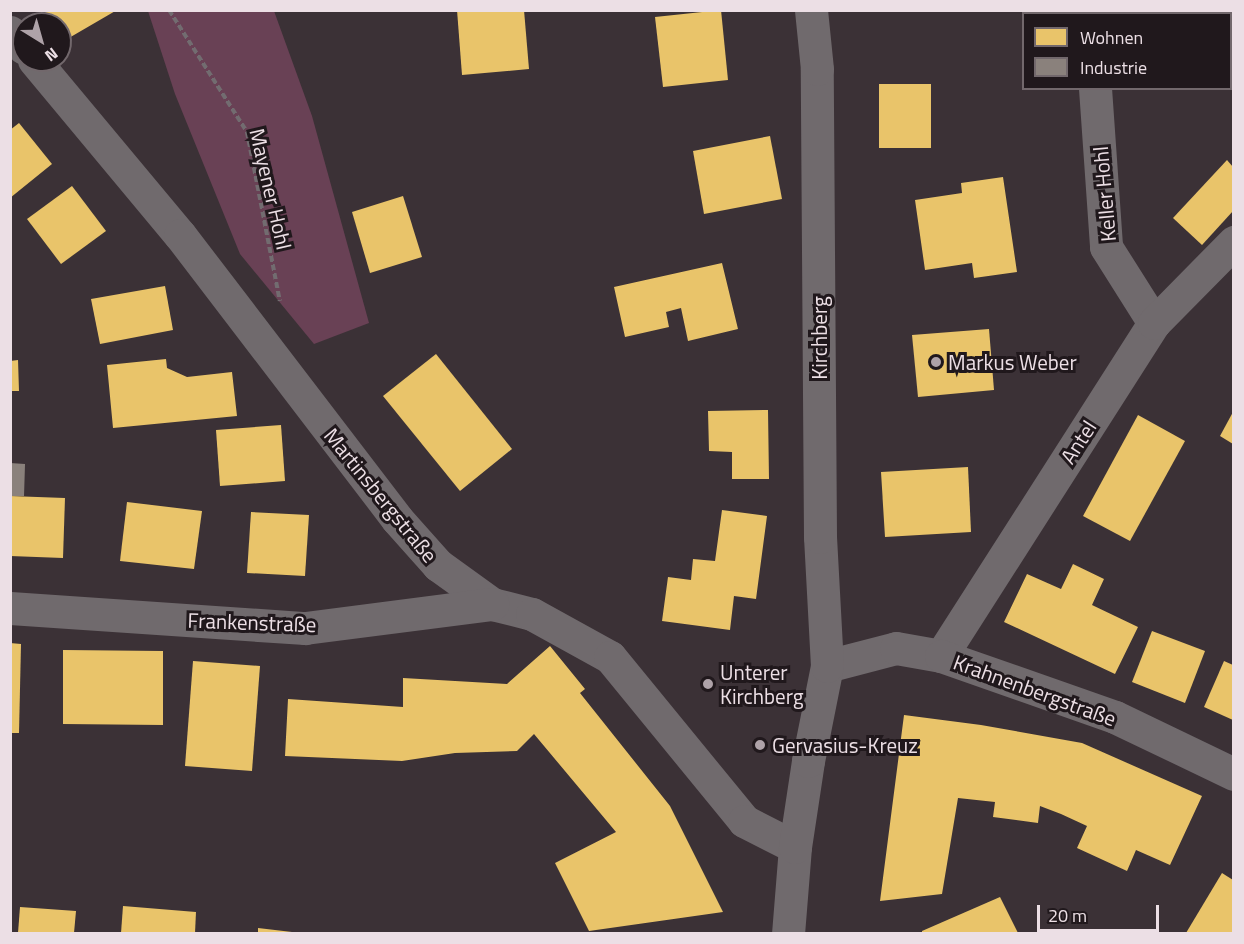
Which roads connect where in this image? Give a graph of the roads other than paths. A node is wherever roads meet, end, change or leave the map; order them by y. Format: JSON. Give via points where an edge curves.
{"nodes":[{"id":1,"x":811,"y":10,"type":"edge"},
{"id":2,"x":44,"y":72,"type":"edge"},
{"id":3,"x":1095,"y":90,"type":"edge"},
{"id":4,"x":1233,"y":242,"type":"edge"},
{"id":5,"x":1154,"y":323,"type":"junction"},
{"id":6,"x":492,"y":604,"type":"junction"},
{"id":7,"x":10,"y":608,"type":"edge"},
{"id":8,"x":941,"y":656,"type":"junction"},
{"id":9,"x":827,"y":666,"type":"junction"},
{"id":10,"x":1233,"y":774,"type":"edge"},
{"id":11,"x":795,"y":847,"type":"junction"},
{"id":12,"x":788,"y":933,"type":"edge"}],
"edges":[{"from":1,"to":9,"type":"street","name":"Kirchberg","via":[[817,69],[820,537]]},
{"from":2,"to":6,"type":"street","name":"Martinsbergstraße","via":[[180,235],[398,519],[438,565]]},
{"from":3,"to":5,"type":"street","name":"Keller Hohl","via":[[1106,247]]},
{"from":4,"to":5,"type":"street","name":"Antel"},
{"from":5,"to":8,"type":"street","name":"Antel"},
{"from":6,"to":7,"type":"street","name":"Frankenstraße","via":[[305,628]]},
{"from":6,"to":11,"type":"street","name":"Martinsbergstraße","via":[[532,614],[610,657],[744,821]]},
{"from":8,"to":9,"type":"street","name":"Krahnenbergstraße","via":[[896,648]]},
{"from":8,"to":10,"type":"street","name":"Krahnenbergstraße","via":[[1115,717]]},
{"from":9,"to":11,"type":"street","name":"Kirchberg"},
{"from":11,"to":12,"type":"street","name":"Kirchberg"}]}
